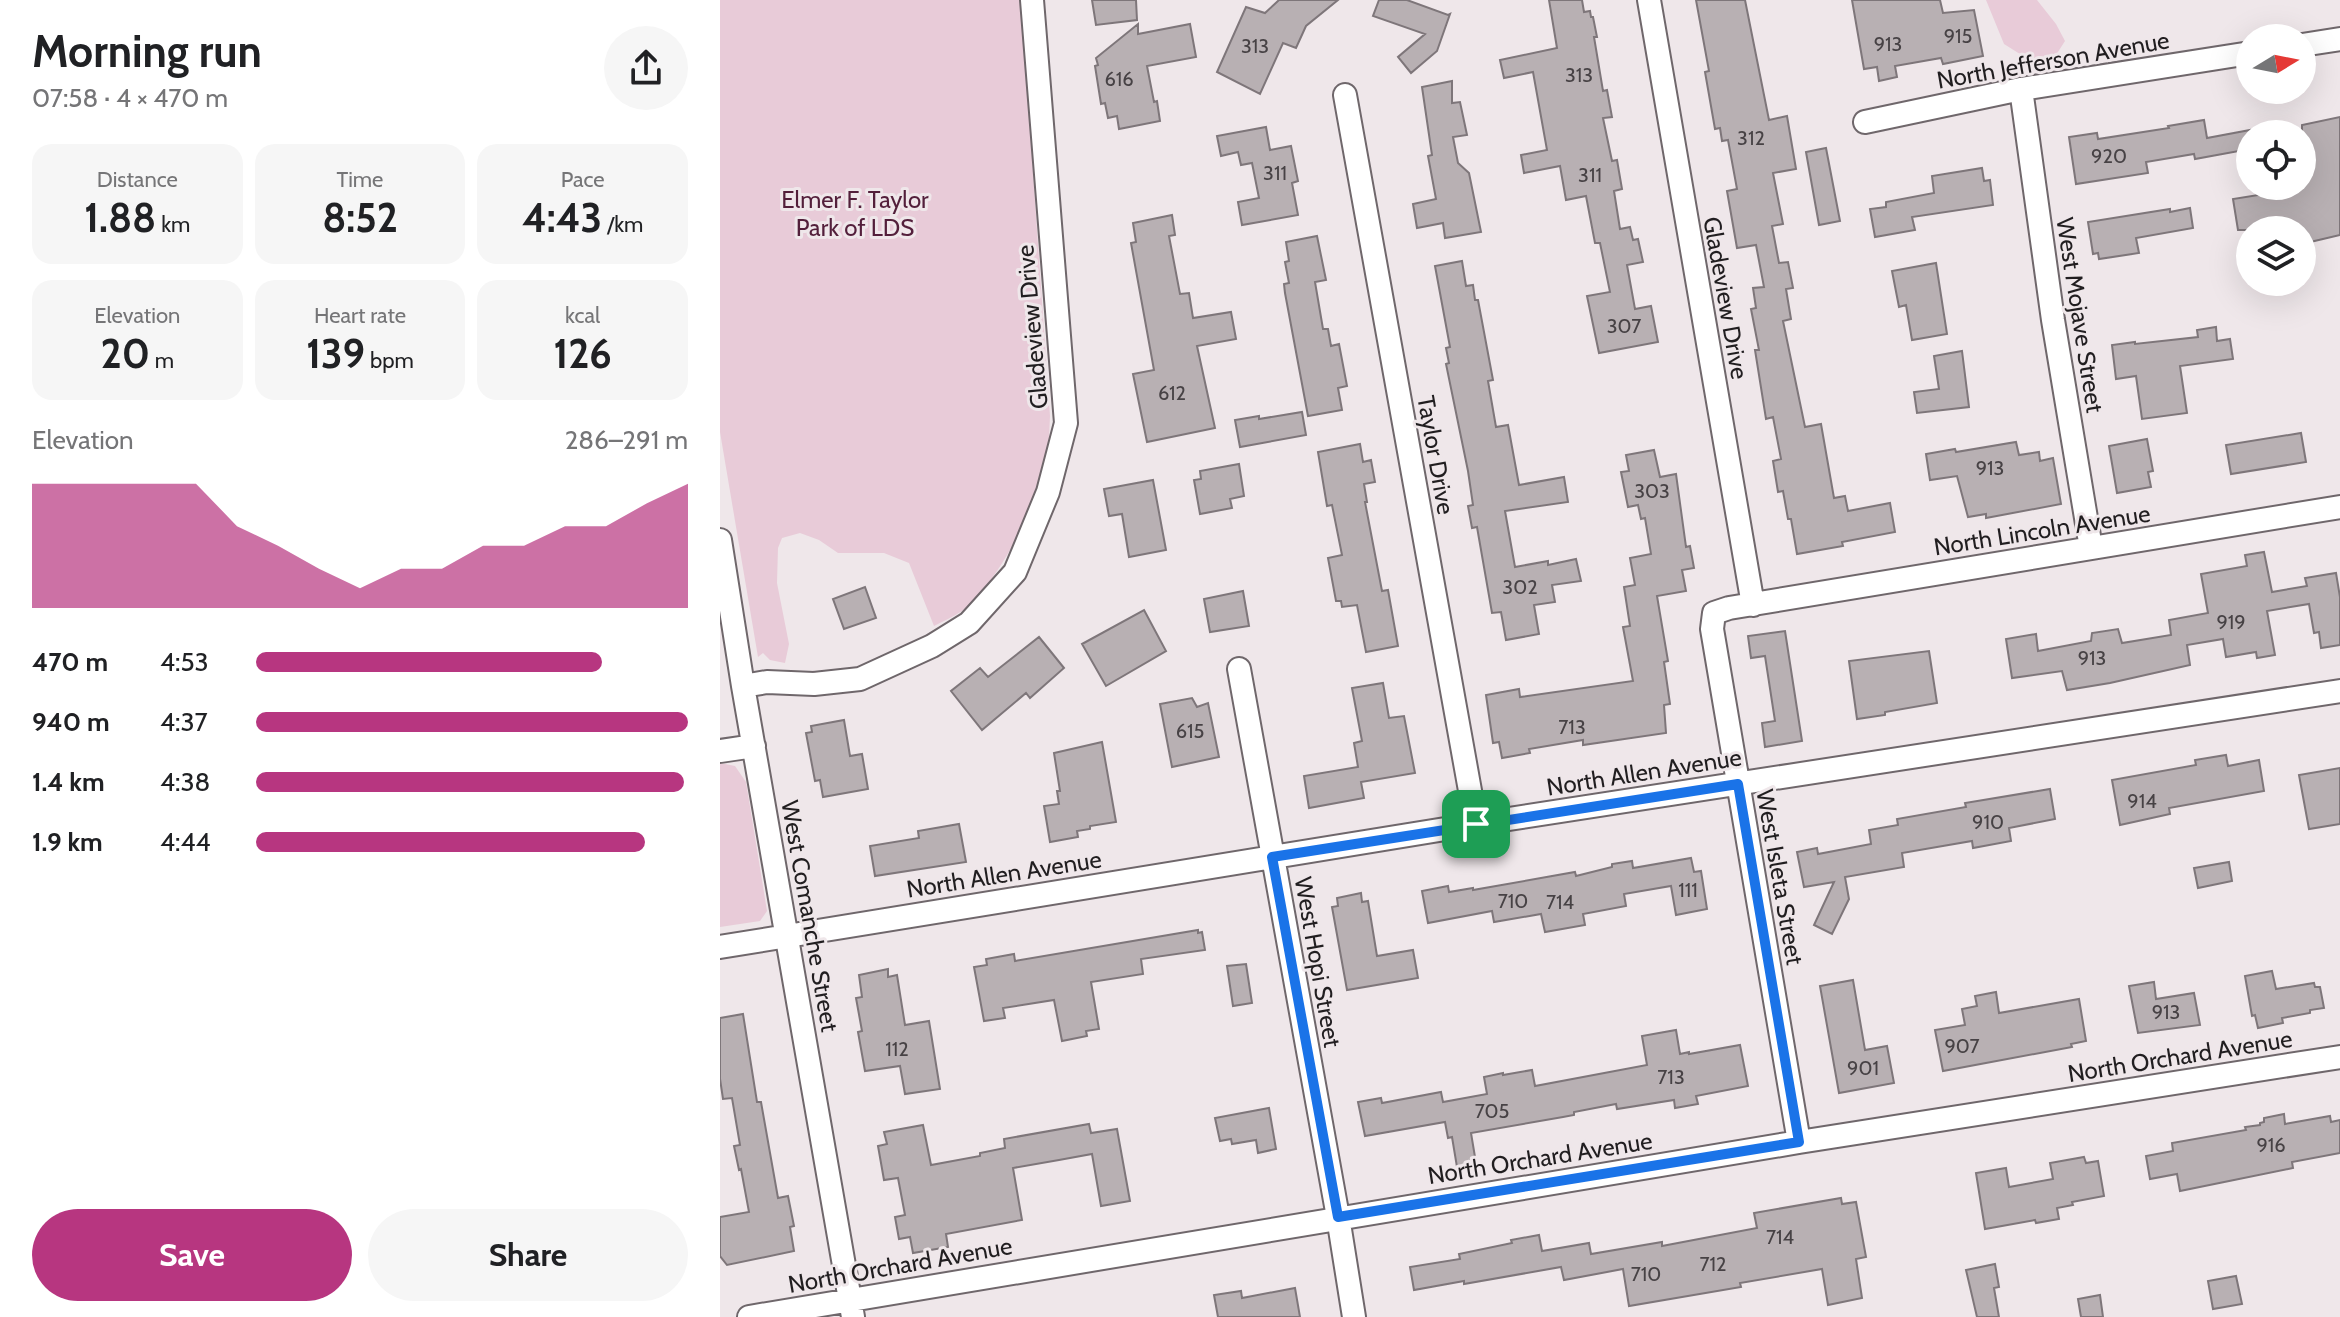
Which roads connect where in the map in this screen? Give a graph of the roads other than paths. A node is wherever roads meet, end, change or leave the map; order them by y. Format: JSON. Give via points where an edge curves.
{"nodes":[{"id":1,"x":1032,"y":0,"type":"edge"},
{"id":2,"x":1649,"y":0,"type":"edge"},
{"id":3,"x":2340,"y":39,"type":"edge"},
{"id":4,"x":2316,"y":43,"type":"edge"},
{"id":5,"x":2236,"y":55,"type":"edge"},
{"id":6,"x":2021,"y":89,"type":"junction"},
{"id":7,"x":1345,"y":95,"type":"dead end"},
{"id":8,"x":1865,"y":122,"type":"dead end"},
{"id":9,"x":2340,"y":507,"type":"edge"},
{"id":10,"x":720,"y":540,"type":"edge"},
{"id":11,"x":2091,"y":548,"type":"junction"},
{"id":12,"x":1753,"y":605,"type":"junction"},
{"id":13,"x":1239,"y":669,"type":"dead end"},
{"id":14,"x":743,"y":686,"type":"junction"},
{"id":15,"x":2340,"y":691,"type":"edge"},
{"id":16,"x":754,"y":746,"type":"junction"},
{"id":17,"x":720,"y":751,"type":"edge"},
{"id":18,"x":1738,"y":784,"type":"junction"},
{"id":19,"x":1476,"y":824,"type":"junction"},
{"id":20,"x":1272,"y":857,"type":"junction"},
{"id":21,"x":787,"y":936,"type":"junction"},
{"id":22,"x":720,"y":947,"type":"edge"},
{"id":23,"x":2340,"y":1057,"type":"edge"},
{"id":24,"x":1799,"y":1142,"type":"junction"},
{"id":25,"x":1338,"y":1217,"type":"junction"},
{"id":26,"x":851,"y":1309,"type":"edge"},
{"id":27,"x":749,"y":1317,"type":"edge"},
{"id":28,"x":1354,"y":1317,"type":"edge"}],
"edges":[{"from":1,"to":14,"type":"street","name":"Gladeview Drive","via":[[1066,423],[1048,492],[1015,572],[969,623],[860,679]]},
{"from":2,"to":12,"type":"street","name":"Gladeview Drive"},
{"from":3,"to":4,"type":"street"},
{"from":5,"to":6,"type":"street","name":"North Jefferson Avenue"},
{"from":6,"to":8,"type":"street","name":"North Jefferson Avenue"},
{"from":6,"to":11,"type":"street","name":"West Mojave Street"},
{"from":7,"to":19,"type":"street","name":"Taylor Drive"},
{"from":9,"to":11,"type":"street","name":"North Lincoln Avenue"},
{"from":10,"to":14,"type":"street","name":"West Comanche Street"},
{"from":11,"to":12,"type":"street","name":"North Lincoln Avenue"},
{"from":12,"to":18,"type":"street","name":"West Isleta Street","via":[[1714,613],[1712,629]]},
{"from":13,"to":20,"type":"street","name":"West Hopi Street"},
{"from":14,"to":16,"type":"street","name":"West Comanche Street"},
{"from":15,"to":18,"type":"street","name":"North Allen Avenue"},
{"from":16,"to":17,"type":"street"},
{"from":16,"to":21,"type":"street","name":"West Comanche Street"},
{"from":18,"to":19,"type":"street","name":"North Allen Avenue"},
{"from":18,"to":24,"type":"street","name":"West Isleta Street"},
{"from":19,"to":20,"type":"street","name":"North Allen Avenue"},
{"from":20,"to":21,"type":"street","name":"North Allen Avenue"},
{"from":20,"to":25,"type":"street","name":"West Hopi Street"},
{"from":21,"to":22,"type":"street","name":"North Allen Avenue"},
{"from":21,"to":26,"type":"street","name":"West Comanche Street"},
{"from":23,"to":24,"type":"street","name":"North Orchard Avenue"},
{"from":24,"to":25,"type":"street","name":"North Orchard Avenue"},
{"from":25,"to":26,"type":"street","name":"North Orchard Avenue"},
{"from":25,"to":28,"type":"street","name":"West Hopi Street"},
{"from":26,"to":27,"type":"street","name":"North Orchard Avenue"}]}
